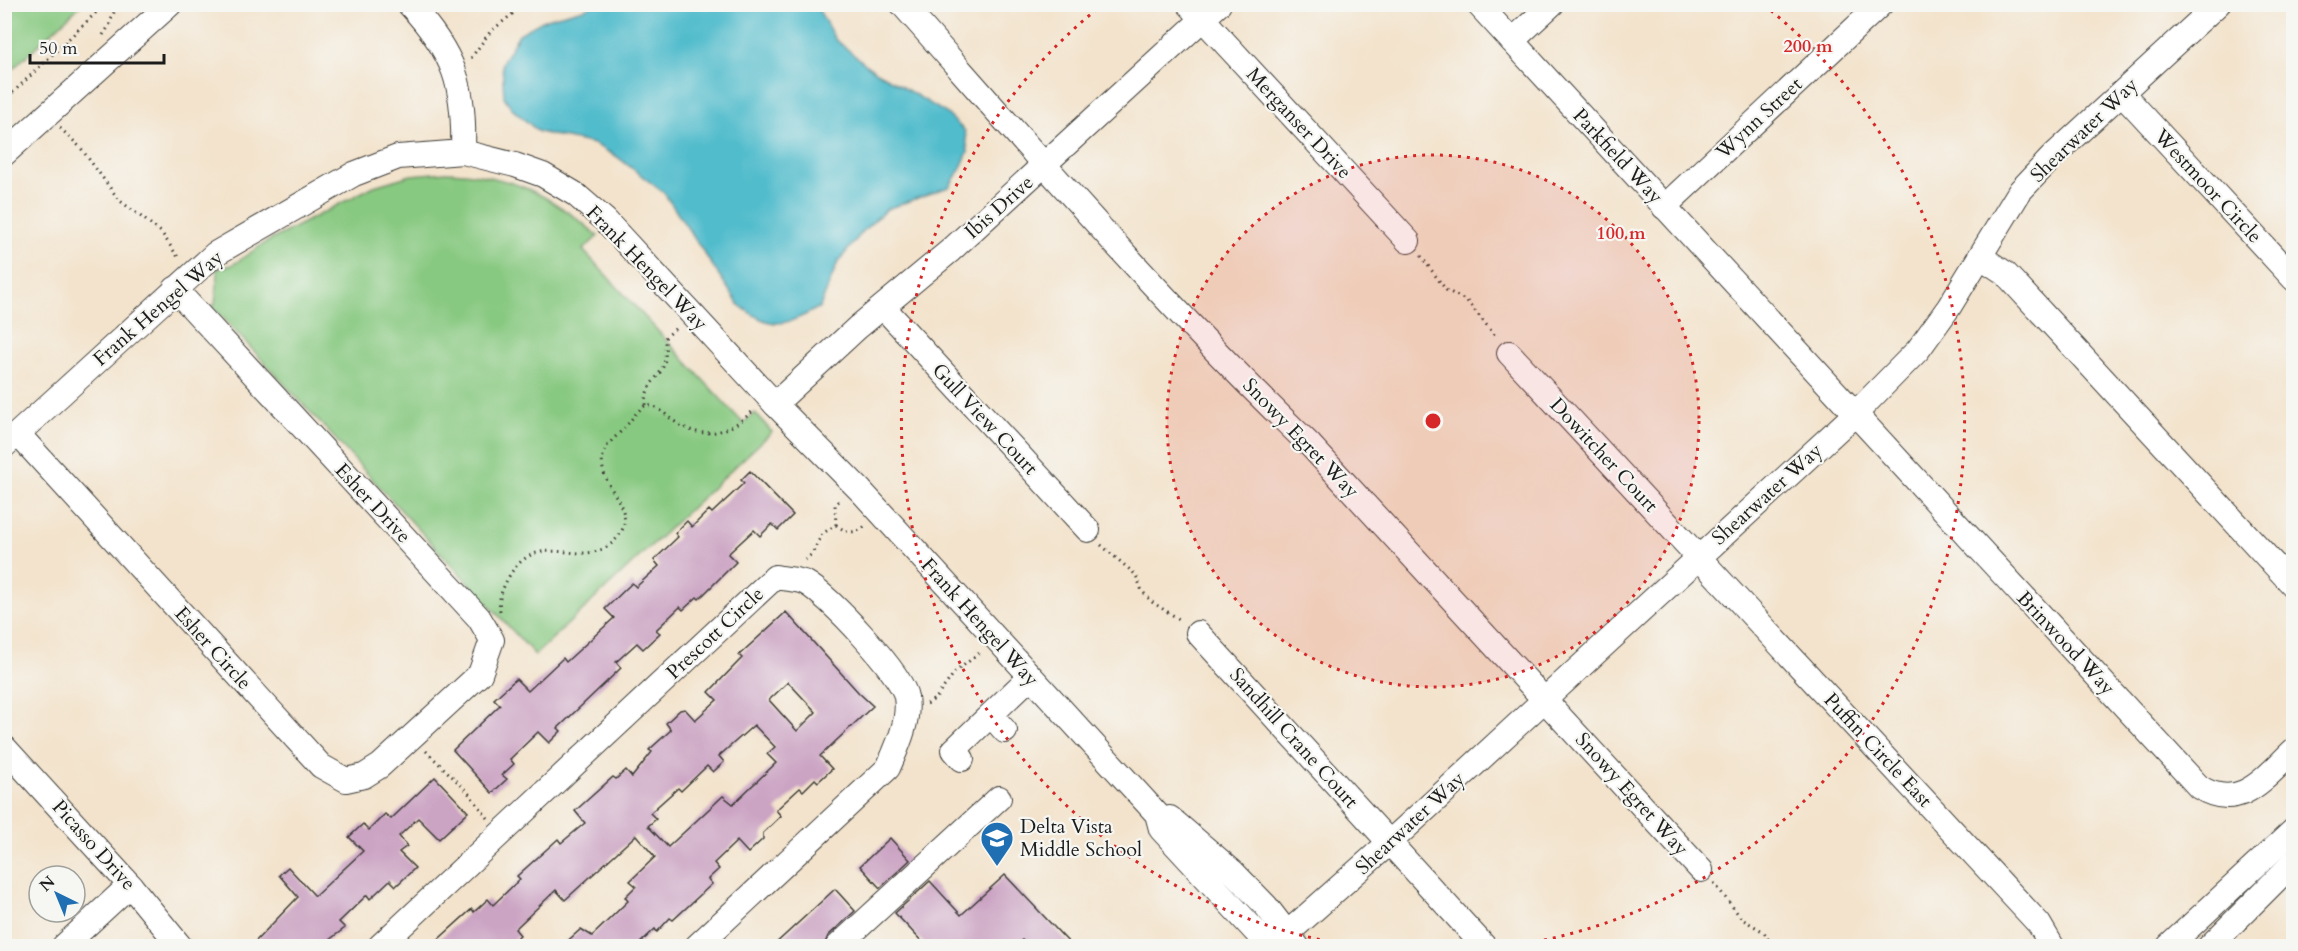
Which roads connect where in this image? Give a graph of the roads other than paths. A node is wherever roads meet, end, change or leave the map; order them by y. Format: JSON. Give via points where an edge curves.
{"nodes":[{"id":1,"x":170,"y":4,"type":"edge"},
{"id":2,"x":409,"y":4,"type":"edge"},
{"id":3,"x":902,"y":4,"type":"edge"},
{"id":4,"x":1478,"y":4,"type":"edge"},
{"id":5,"x":1552,"y":4,"type":"edge"},
{"id":6,"x":1881,"y":4,"type":"edge"},
{"id":7,"x":2218,"y":4,"type":"edge"},
{"id":8,"x":1204,"y":9,"type":"edge"},
{"id":9,"x":1512,"y":41,"type":"junction"},
{"id":10,"x":2122,"y":93,"type":"junction"},
{"id":11,"x":463,"y":152,"type":"junction"},
{"id":12,"x":4,"y":154,"type":"edge"},
{"id":13,"x":1044,"y":165,"type":"junction"},
{"id":14,"x":1664,"y":207,"type":"junction"},
{"id":15,"x":1408,"y":241,"type":"road end"},
{"id":16,"x":1981,"y":257,"type":"junction"},
{"id":17,"x":2294,"y":279,"type":"edge"},
{"id":18,"x":176,"y":289,"type":"junction"},
{"id":19,"x":883,"y":307,"type":"junction"},
{"id":20,"x":1509,"y":353,"type":"road end"},
{"id":21,"x":775,"y":404,"type":"junction"},
{"id":22,"x":1855,"y":414,"type":"junction"},
{"id":23,"x":11,"y":440,"type":"edge"},
{"id":24,"x":1088,"y":530,"type":"road end"},
{"id":25,"x":1698,"y":557,"type":"junction"},
{"id":26,"x":2294,"y":586,"type":"edge"},
{"id":27,"x":1198,"y":633,"type":"road end"},
{"id":28,"x":1030,"y":677,"type":"junction"},
{"id":29,"x":1544,"y":698,"type":"junction"},
{"id":30,"x":420,"y":730,"type":"joint"},
{"id":31,"x":4,"y":747,"type":"edge"},
{"id":32,"x":2294,"y":750,"type":"edge"},
{"id":33,"x":962,"y":759,"type":"dead end"},
{"id":34,"x":999,"y":798,"type":"dead end"},
{"id":35,"x":2294,"y":830,"type":"edge"},
{"id":36,"x":1389,"y":843,"type":"junction"},
{"id":37,"x":2294,"y":862,"type":"edge"},
{"id":38,"x":1701,"y":870,"type":"road end"},
{"id":39,"x":130,"y":885,"type":"junction"},
{"id":40,"x":1281,"y":944,"type":"edge"},
{"id":41,"x":64,"y":946,"type":"edge"},
{"id":42,"x":180,"y":946,"type":"edge"},
{"id":43,"x":380,"y":946,"type":"edge"},
{"id":44,"x":697,"y":946,"type":"edge"},
{"id":45,"x":838,"y":946,"type":"edge"},
{"id":46,"x":1484,"y":946,"type":"edge"},
{"id":47,"x":2052,"y":946,"type":"edge"},
{"id":48,"x":2169,"y":946,"type":"edge"},
{"id":49,"x":2210,"y":946,"type":"edge"}],
"edges":[{"from":1,"to":12,"type":"street"},
{"from":2,"to":11,"type":"street","via":[[430,27],[456,74],[463,101]]},
{"from":3,"to":13,"type":"street","name":"Snowy Egret Way"},
{"from":4,"to":9,"type":"street","name":"Parkfield Way"},
{"from":5,"to":9,"type":"street"},
{"from":6,"to":14,"type":"street","name":"Wynn Street"},
{"from":7,"to":10,"type":"street","name":"Shearwater Way"},
{"from":8,"to":13,"type":"street","name":"Ibis Drive"},
{"from":8,"to":15,"type":"street","name":"Merganser Drive"},
{"from":9,"to":14,"type":"street","name":"Parkfield Way"},
{"from":10,"to":16,"type":"street","name":"Shearwater Way","via":[[2020,191]]},
{"from":10,"to":17,"type":"street","name":"Westmoor Circle"},
{"from":11,"to":18,"type":"street","name":"Frank Hengel Way","via":[[398,157],[354,174],[215,254]]},
{"from":11,"to":21,"type":"street","name":"Frank Hengel Way","via":[[543,174],[575,194],[605,220]]},
{"from":13,"to":19,"type":"street","name":"Ibis Drive"},
{"from":13,"to":29,"type":"street","name":"Snowy Egret Way"},
{"from":14,"to":22,"type":"street","name":"Parkfield Way"},
{"from":16,"to":22,"type":"street","name":"Shearwater Way","via":[[1918,350]]},
{"from":16,"to":26,"type":"street","via":[[2005,273]]},
{"from":18,"to":23,"type":"street","name":"Frank Hengel Way"},
{"from":18,"to":30,"type":"street","name":"Esher Drive","via":[[479,618],[492,640],[480,674]]},
{"from":19,"to":21,"type":"street","name":"Ibis Drive"},
{"from":19,"to":24,"type":"street","name":"Gull View Court"},
{"from":20,"to":25,"type":"street","name":"Dowitcher Court"},
{"from":21,"to":28,"type":"street","name":"Frank Hengel Way","via":[[856,485]]},
{"from":22,"to":25,"type":"street","name":"Shearwater Way"},
{"from":22,"to":32,"type":"street","name":"Brinwood Way","via":[[2199,788],[2213,796],[2242,795]]},
{"from":23,"to":30,"type":"street","name":"Esher Circle","via":[[321,766],[346,780],[364,776]]},
{"from":25,"to":29,"type":"street","name":"Shearwater Way"},
{"from":25,"to":47,"type":"street","name":"Puffin Circle East","via":[[2039,924]]},
{"from":27,"to":36,"type":"street","name":"Sandhill Crane Court"},
{"from":28,"to":33,"type":"street","via":[[998,723],[954,750]]},
{"from":28,"to":40,"type":"street","name":"Frank Hengel Way","via":[[1156,814],[1161,829]]},
{"from":29,"to":36,"type":"street","name":"Shearwater Way"},
{"from":29,"to":38,"type":"street","name":"Snowy Egret Way"},
{"from":31,"to":39,"type":"street","name":"Picasso Drive"},
{"from":34,"to":45,"type":"street"},
{"from":35,"to":48,"type":"street"},
{"from":36,"to":40,"type":"street","name":"Shearwater Way"},
{"from":36,"to":46,"type":"street","name":"Sandhill Crane Court"},
{"from":37,"to":49,"type":"street"},
{"from":39,"to":41,"type":"street"},
{"from":39,"to":42,"type":"street","name":"Picasso Drive"},
{"from":43,"to":44,"type":"street","name":"Prescott Circle","via":[[775,577],[805,583],[825,597],[889,665],[906,696],[902,733],[888,768]]}]}
